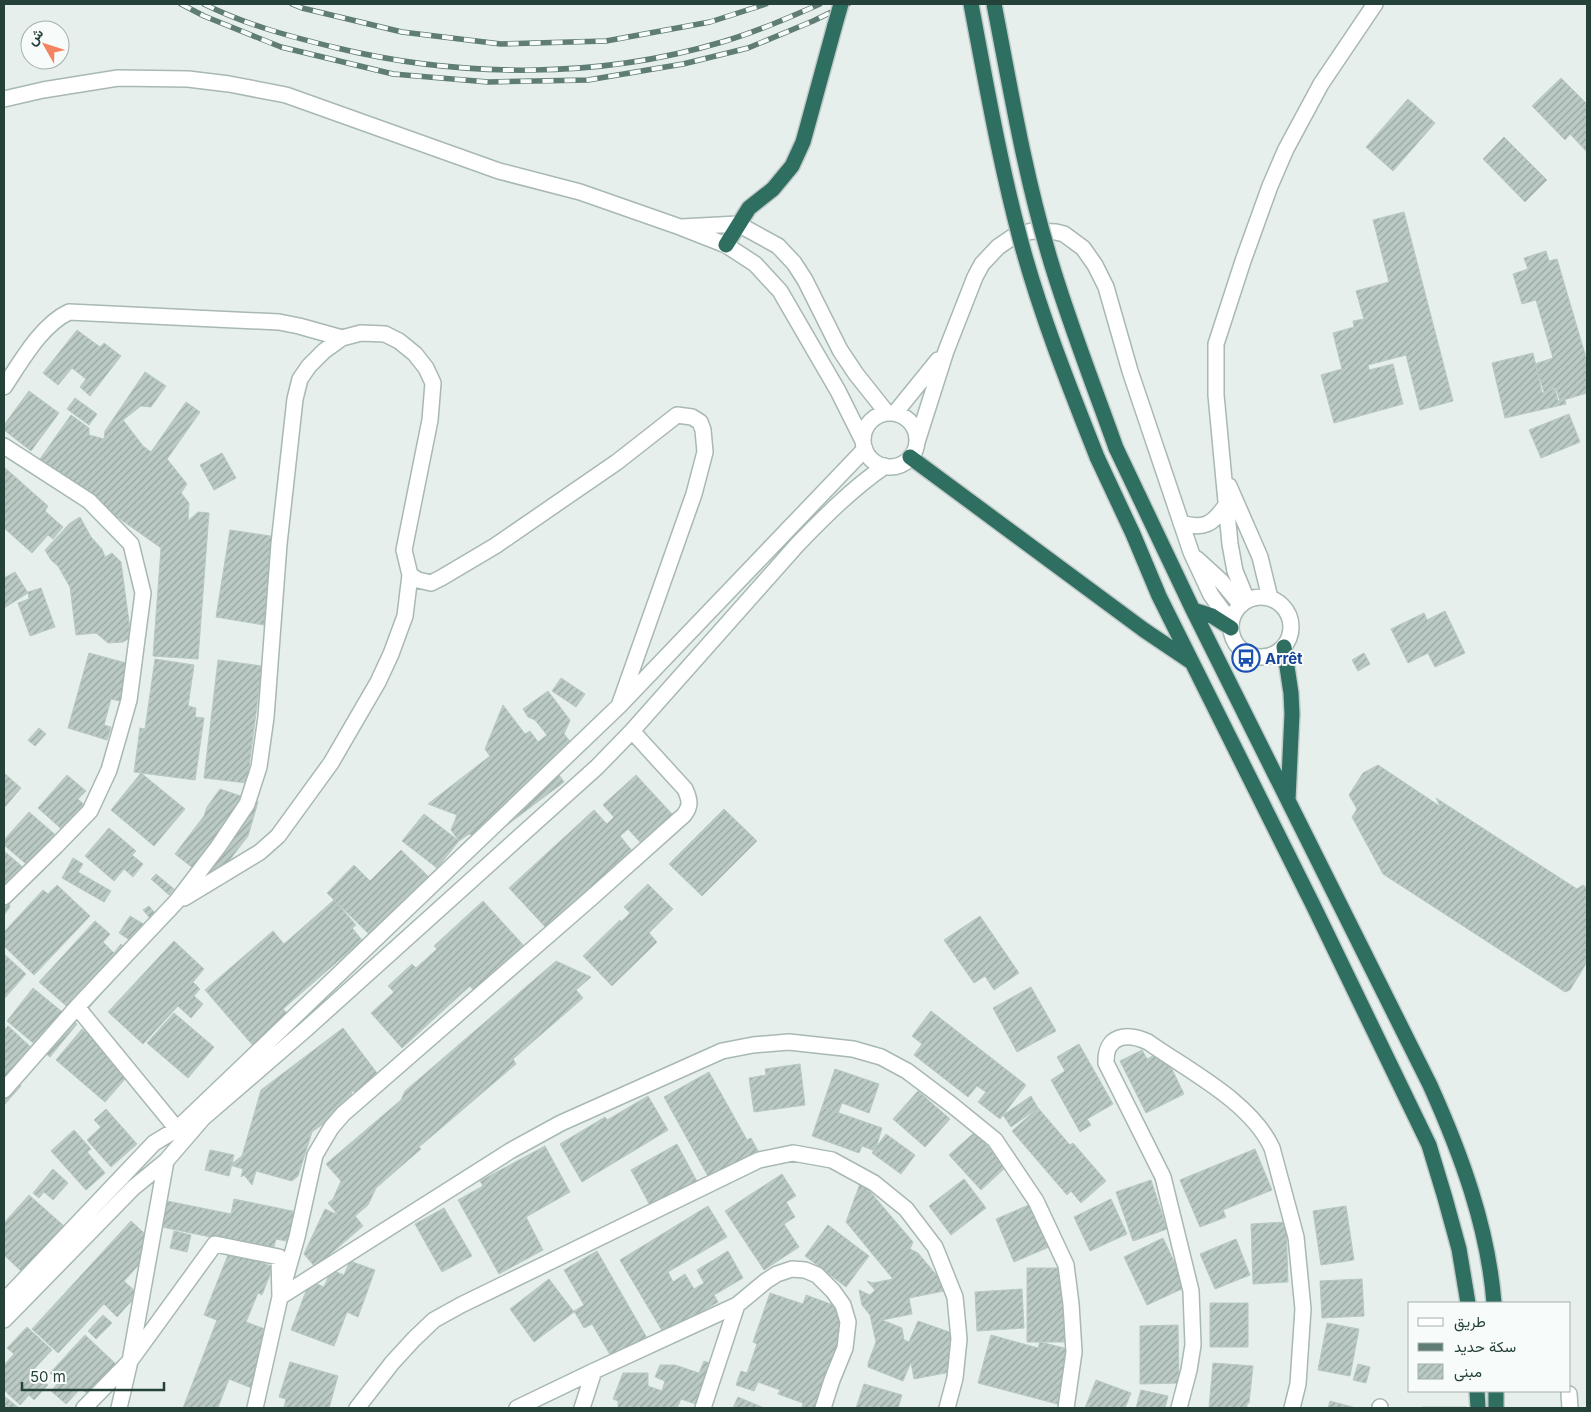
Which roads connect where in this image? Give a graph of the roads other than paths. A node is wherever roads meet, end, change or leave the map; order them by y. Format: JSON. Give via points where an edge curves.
{"nodes":[{"id":1,"x":840,"y":4,"type":"edge"},
{"id":2,"x":971,"y":4,"type":"edge"},
{"id":3,"x":994,"y":4,"type":"edge"},
{"id":4,"x":1374,"y":4,"type":"edge"},
{"id":5,"x":4,"y":99,"type":"edge"},
{"id":6,"x":738,"y":224,"type":"junction"},
{"id":7,"x":680,"y":227,"type":"junction"},
{"id":8,"x":726,"y":245,"type":"junction"},
{"id":9,"x":342,"y":338,"type":"junction"},
{"id":10,"x":946,"y":351,"type":"junction"},
{"id":11,"x":4,"y":387,"type":"edge"},
{"id":12,"x":891,"y":413,"type":"junction"},
{"id":13,"x":917,"y":442,"type":"junction"},
{"id":14,"x":864,"y":445,"type":"junction"},
{"id":15,"x":4,"y":446,"type":"edge"},
{"id":16,"x":910,"y":457,"type":"junction"},
{"id":17,"x":885,"y":466,"type":"junction"},
{"id":18,"x":1224,"y":475,"type":"junction"},
{"id":19,"x":1226,"y":505,"type":"junction"},
{"id":20,"x":1181,"y":523,"type":"junction"},
{"id":21,"x":1191,"y":552,"type":"junction"},
{"id":22,"x":410,"y":575,"type":"junction"},
{"id":23,"x":1270,"y":598,"type":"junction"},
{"id":24,"x":1244,"y":602,"type":"junction"},
{"id":25,"x":1193,"y":610,"type":"junction"},
{"id":26,"x":1231,"y":625,"type":"junction"},
{"id":27,"x":1284,"y":647,"type":"junction"},
{"id":28,"x":1192,"y":662,"type":"junction"},
{"id":29,"x":619,"y":706,"type":"junction"},
{"id":30,"x":632,"y":731,"type":"junction"},
{"id":31,"x":1288,"y":802,"type":"junction"},
{"id":32,"x":4,"y":897,"type":"edge"},
{"id":33,"x":176,"y":902,"type":"junction"},
{"id":34,"x":77,"y":1008,"type":"junction"},
{"id":35,"x":4,"y":1090,"type":"edge"},
{"id":36,"x":177,"y":1129,"type":"junction"},
{"id":37,"x":166,"y":1161,"type":"junction"},
{"id":38,"x":280,"y":1297,"type":"junction"},
{"id":39,"x":4,"y":1301,"type":"edge"},
{"id":40,"x":1468,"y":1302,"type":"edge"},
{"id":41,"x":1494,"y":1302,"type":"edge"},
{"id":42,"x":737,"y":1305,"type":"junction"},
{"id":43,"x":4,"y":1320,"type":"edge"},
{"id":44,"x":130,"y":1361,"type":"junction"},
{"id":45,"x":594,"y":1370,"type":"junction"},
{"id":46,"x":1477,"y":1392,"type":"edge"},
{"id":47,"x":1496,"y":1392,"type":"edge"},
{"id":48,"x":84,"y":1408,"type":"edge"},
{"id":49,"x":118,"y":1408,"type":"edge"},
{"id":50,"x":254,"y":1408,"type":"edge"},
{"id":51,"x":356,"y":1408,"type":"edge"},
{"id":52,"x":517,"y":1408,"type":"edge"},
{"id":53,"x":582,"y":1408,"type":"edge"},
{"id":54,"x":704,"y":1408,"type":"edge"},
{"id":55,"x":823,"y":1408,"type":"edge"},
{"id":56,"x":947,"y":1408,"type":"edge"},
{"id":57,"x":1066,"y":1408,"type":"edge"},
{"id":58,"x":1179,"y":1408,"type":"edge"},
{"id":59,"x":1292,"y":1408,"type":"edge"},
{"id":60,"x":1478,"y":1408,"type":"edge"},
{"id":61,"x":1496,"y":1408,"type":"edge"}],
"edges":[{"from":1,"to":6,"type":"highway","bridge":true,"via":[[808,124],[792,166],[749,208]]},
{"from":2,"to":28,"type":"highway","bridge":true,"via":[[1007,185],[1043,318],[1097,457]]},
{"from":3,"to":25,"type":"highway","bridge":true,"via":[[1031,185],[1069,317],[1116,448]]},
{"from":4,"to":18,"type":"street","via":[[1321,84],[1286,149],[1266,195],[1223,318],[1216,344],[1215,372]]},
{"from":5,"to":7,"type":"street","via":[[118,78],[188,79],[229,84],[286,96],[499,171],[580,192]]},
{"from":6,"to":7,"type":"street"},
{"from":6,"to":8,"type":"highway"},
{"from":6,"to":12,"type":"street","via":[[770,241],[794,263],[840,350],[856,374]]},
{"from":7,"to":8,"type":"street"},
{"from":8,"to":14,"type":"street","via":[[754,264],[780,291],[847,408]]},
{"from":9,"to":11,"type":"street","via":[[279,322],[69,312],[58,317],[46,329]]},
{"from":9,"to":22,"type":"street","via":[[361,333],[385,334],[399,341],[421,361],[432,383],[430,420],[404,550]]},
{"from":9,"to":33,"type":"street","via":[[309,366],[300,379],[295,400],[259,767],[247,804]]},
{"from":10,"to":12,"type":"street"},
{"from":10,"to":13,"type":"street"},
{"from":10,"to":20,"type":"street","via":[[974,277],[998,248],[1014,236],[1032,231],[1056,232],[1075,241],[1084,248],[1106,287],[1130,371]]},
{"from":12,"to":13,"type":"street","via":[[909,420]]},
{"from":12,"to":14,"type":"street","via":[[879,415],[867,426]]},
{"from":13,"to":16,"type":"street"},
{"from":14,"to":17,"type":"street","via":[[872,460]]},
{"from":14,"to":29,"type":"street"},
{"from":15,"to":32,"type":"street","via":[[89,501],[132,544],[143,593],[129,700],[109,770],[90,811]]},
{"from":16,"to":17,"type":"street","via":[[899,465]]},
{"from":16,"to":28,"type":"highway"},
{"from":17,"to":30,"type":"street","via":[[822,519],[797,545]]},
{"from":18,"to":19,"type":"street"},
{"from":18,"to":23,"type":"street","via":[[1260,557]]},
{"from":19,"to":20,"type":"street","via":[[1213,521],[1204,526]]},
{"from":19,"to":24,"type":"street","via":[[1235,571]]},
{"from":20,"to":21,"type":"street"},
{"from":21,"to":24,"type":"street"},
{"from":21,"to":26,"type":"street","via":[[1210,596]]},
{"from":22,"to":29,"type":"street","via":[[431,583],[441,578],[495,546],[617,462],[677,415],[700,422],[706,452]]},
{"from":22,"to":33,"type":"street","via":[[405,616],[378,682],[331,762],[299,808],[278,836],[260,852]]},
{"from":23,"to":24,"type":"street","via":[[1258,597]]},
{"from":23,"to":27,"type":"street","via":[[1279,602],[1291,619],[1291,634]]},
{"from":24,"to":26,"type":"street"},
{"from":25,"to":26,"type":"highway"},
{"from":25,"to":31,"type":"highway"},
{"from":26,"to":27,"type":"street","via":[[1238,647],[1251,656],[1266,657]]},
{"from":27,"to":31,"type":"highway","via":[[1292,714]]},
{"from":28,"to":40,"type":"highway","via":[[1429,1145],[1458,1249]]},
{"from":29,"to":36,"type":"street"},
{"from":30,"to":37,"type":"street","via":[[597,767],[442,907],[203,1118]]},
{"from":30,"to":38,"type":"street","via":[[685,789],[690,799],[689,808],[331,1128],[315,1155]]},
{"from":31,"to":41,"type":"highway","via":[[1454,1138],[1484,1235]]},
{"from":33,"to":34,"type":"street"},
{"from":34,"to":35,"type":"street"},
{"from":34,"to":36,"type":"street"},
{"from":36,"to":39,"type":"street","via":[[154,1143]]},
{"from":37,"to":43,"type":"street","via":[[133,1188]]},
{"from":37,"to":44,"type":"street"},
{"from":38,"to":44,"type":"street","via":[[279,1257],[215,1244]]},
{"from":38,"to":50,"type":"street"},
{"from":38,"to":57,"type":"street","via":[[561,1123],[722,1051],[789,1042],[853,1049],[882,1057],[906,1072],[995,1140],[1036,1201],[1066,1265],[1072,1304],[1074,1352]]},
{"from":42,"to":45,"type":"street"},
{"from":42,"to":54,"type":"street"},
{"from":42,"to":55,"type":"street","via":[[766,1281],[792,1269],[817,1275],[833,1291],[843,1304],[848,1322],[845,1348]]},
{"from":44,"to":48,"type":"street"},
{"from":44,"to":49,"type":"street"},
{"from":45,"to":52,"type":"street"},
{"from":45,"to":53,"type":"street"},
{"from":46,"to":60,"type":"highway"},
{"from":47,"to":61,"type":"highway"},
{"from":51,"to":56,"type":"street","via":[[392,1363],[434,1320],[759,1160],[793,1153],[832,1160],[874,1183],[906,1209],[935,1247],[955,1297],[959,1339],[955,1378]]},
{"from":58,"to":59,"type":"street","via":[[1193,1344],[1191,1291],[1163,1177],[1106,1063],[1109,1046],[1126,1036],[1148,1042],[1232,1099],[1266,1136],[1272,1148],[1296,1236],[1303,1309],[1298,1384]]}]}
